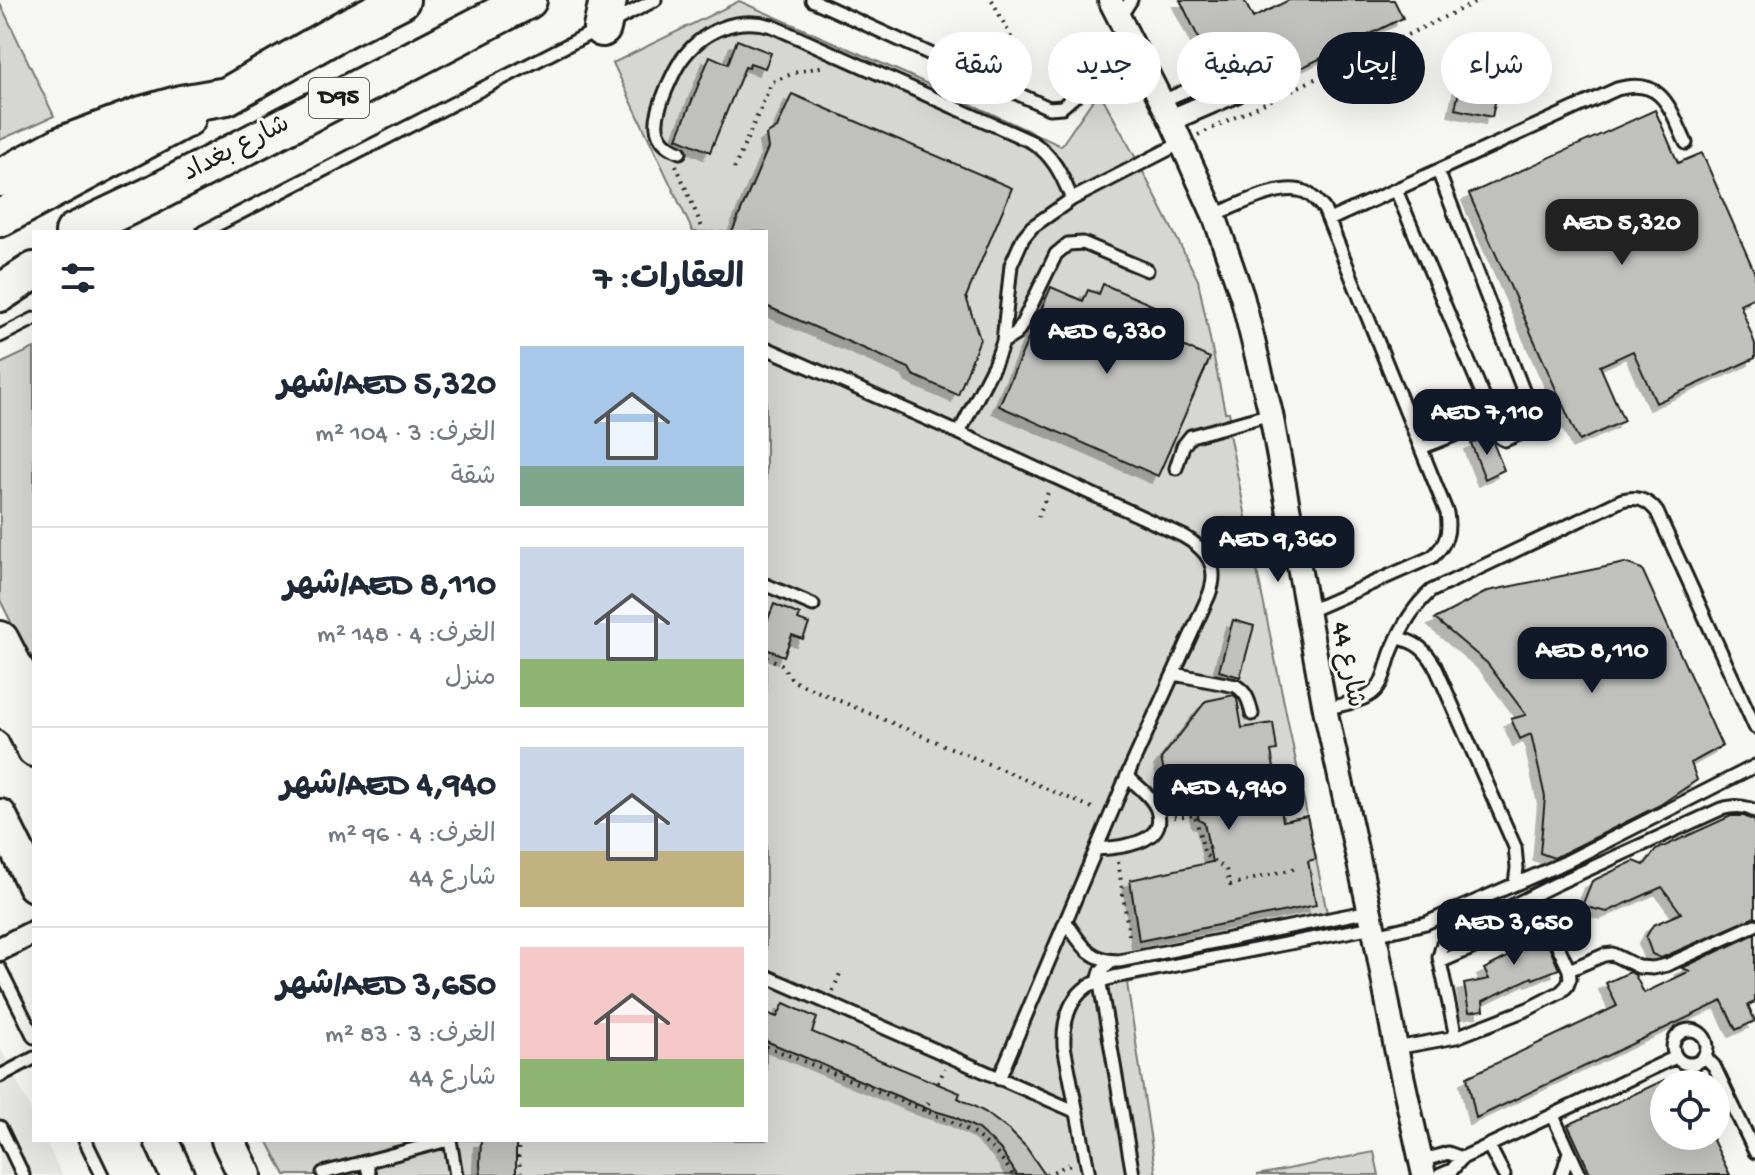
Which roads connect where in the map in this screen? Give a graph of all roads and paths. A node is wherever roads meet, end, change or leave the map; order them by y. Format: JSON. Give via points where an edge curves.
{"nodes":[{"id":1,"x":528,"y":0,"type":"edge"},
{"id":2,"x":655,"y":0,"type":"edge"},
{"id":3,"x":812,"y":0,"type":"edge"},
{"id":4,"x":992,"y":0,"type":"edge"},
{"id":5,"x":1480,"y":0,"type":"edge"},
{"id":6,"x":386,"y":4,"type":"edge"},
{"id":7,"x":1120,"y":6,"type":"edge"},
{"id":8,"x":605,"y":14,"type":"edge"},
{"id":9,"x":1008,"y":32,"type":"edge"},
{"id":10,"x":1130,"y":32,"type":"edge"},
{"id":11,"x":927,"y":53,"type":"edge"},
{"id":12,"x":850,"y":61,"type":"junction"},
{"id":13,"x":227,"y":96,"type":"junction"},
{"id":14,"x":1032,"y":100,"type":"edge"},
{"id":15,"x":1161,"y":101,"type":"edge"},
{"id":16,"x":1066,"y":104,"type":"edge"},
{"id":17,"x":1189,"y":104,"type":"edge"},
{"id":18,"x":1209,"y":104,"type":"edge"},
{"id":19,"x":1171,"y":121,"type":"junction"},
{"id":20,"x":1686,"y":143,"type":"dead end"},
{"id":21,"x":62,"y":145,"type":"junction"},
{"id":22,"x":674,"y":150,"type":"joint"},
{"id":23,"x":0,"y":160,"type":"edge"},
{"id":24,"x":734,"y":169,"type":"dead end"},
{"id":25,"x":1438,"y":171,"type":"junction"},
{"id":26,"x":0,"y":178,"type":"edge"},
{"id":27,"x":1396,"y":190,"type":"junction"},
{"id":28,"x":150,"y":196,"type":"junction"},
{"id":29,"x":1072,"y":199,"type":"junction"},
{"id":30,"x":1214,"y":215,"type":"junction"},
{"id":31,"x":0,"y":218,"type":"edge"},
{"id":32,"x":1329,"y":220,"type":"junction"},
{"id":33,"x":78,"y":230,"type":"edge"},
{"id":34,"x":96,"y":230,"type":"edge"},
{"id":35,"x":207,"y":230,"type":"edge"},
{"id":36,"x":703,"y":230,"type":"edge"},
{"id":37,"x":32,"y":252,"type":"edge"},
{"id":38,"x":0,"y":268,"type":"edge"},
{"id":39,"x":1147,"y":270,"type":"dead end"},
{"id":40,"x":32,"y":272,"type":"edge"},
{"id":41,"x":0,"y":293,"type":"edge"},
{"id":42,"x":32,"y":320,"type":"edge"},
{"id":43,"x":0,"y":336,"type":"edge"},
{"id":44,"x":1003,"y":342,"type":"junction"},
{"id":45,"x":768,"y":352,"type":"edge"},
{"id":46,"x":1528,"y":402,"type":"junction"},
{"id":47,"x":1271,"y":414,"type":"junction"},
{"id":48,"x":1493,"y":418,"type":"junction"},
{"id":49,"x":959,"y":433,"type":"junction"},
{"id":50,"x":1421,"y":448,"type":"junction"},
{"id":51,"x":1176,"y":468,"type":"dead end"},
{"id":52,"x":1055,"y":478,"type":"junction"},
{"id":53,"x":1038,"y":517,"type":"dead end"},
{"id":54,"x":768,"y":586,"type":"edge"},
{"id":55,"x":813,"y":605,"type":"dead end"},
{"id":56,"x":1306,"y":612,"type":"junction"},
{"id":57,"x":1398,"y":638,"type":"junction"},
{"id":58,"x":0,"y":640,"type":"edge"},
{"id":59,"x":768,"y":658,"type":"edge"},
{"id":60,"x":1174,"y":674,"type":"junction"},
{"id":61,"x":0,"y":682,"type":"edge"},
{"id":62,"x":1325,"y":709,"type":"junction"},
{"id":63,"x":1252,"y":714,"type":"dead end"},
{"id":64,"x":22,"y":720,"type":"edge"},
{"id":65,"x":1755,"y":727,"type":"edge"},
{"id":66,"x":1755,"y":766,"type":"edge"},
{"id":67,"x":1127,"y":776,"type":"junction"},
{"id":68,"x":1755,"y":811,"type":"edge"},
{"id":69,"x":0,"y":816,"type":"edge"},
{"id":70,"x":1110,"y":816,"type":"junction"},
{"id":71,"x":1159,"y":819,"type":"junction"},
{"id":72,"x":1115,"y":848,"type":"junction"},
{"id":73,"x":1096,"y":849,"type":"junction"},
{"id":74,"x":1297,"y":868,"type":"dead end"},
{"id":75,"x":32,"y":881,"type":"edge"},
{"id":76,"x":1515,"y":884,"type":"junction"},
{"id":77,"x":1525,"y":900,"type":"junction"},
{"id":78,"x":1066,"y":922,"type":"junction"},
{"id":79,"x":1373,"y":924,"type":"junction"},
{"id":80,"x":1755,"y":925,"type":"edge"},
{"id":81,"x":32,"y":933,"type":"edge"},
{"id":82,"x":1129,"y":935,"type":"dead end"},
{"id":83,"x":1495,"y":938,"type":"dead end"},
{"id":84,"x":0,"y":949,"type":"edge"},
{"id":85,"x":1111,"y":961,"type":"junction"},
{"id":86,"x":1440,"y":962,"type":"junction"},
{"id":87,"x":0,"y":969,"type":"edge"},
{"id":88,"x":1569,"y":970,"type":"junction"},
{"id":89,"x":768,"y":977,"type":"edge"},
{"id":90,"x":1100,"y":982,"type":"junction"},
{"id":91,"x":32,"y":1033,"type":"edge"},
{"id":92,"x":1456,"y":1037,"type":"junction"},
{"id":93,"x":768,"y":1047,"type":"edge"},
{"id":94,"x":1396,"y":1048,"type":"junction"},
{"id":95,"x":1704,"y":1056,"type":"junction"},
{"id":96,"x":1676,"y":1057,"type":"junction"},
{"id":97,"x":32,"y":1059,"type":"edge"},
{"id":98,"x":0,"y":1076,"type":"edge"},
{"id":99,"x":999,"y":1079,"type":"junction"},
{"id":100,"x":931,"y":1098,"type":"dead end"},
{"id":101,"x":924,"y":1111,"type":"junction"},
{"id":102,"x":1077,"y":1112,"type":"junction"},
{"id":103,"x":1553,"y":1116,"type":"junction"},
{"id":104,"x":0,"y":1127,"type":"edge"},
{"id":105,"x":86,"y":1142,"type":"edge"},
{"id":106,"x":162,"y":1142,"type":"edge"},
{"id":107,"x":229,"y":1142,"type":"edge"},
{"id":108,"x":441,"y":1142,"type":"edge"},
{"id":109,"x":449,"y":1142,"type":"edge"},
{"id":110,"x":519,"y":1142,"type":"edge"},
{"id":111,"x":1489,"y":1146,"type":"junction"},
{"id":112,"x":1569,"y":1152,"type":"junction"},
{"id":113,"x":1755,"y":1152,"type":"edge"},
{"id":114,"x":1086,"y":1158,"type":"junction"},
{"id":115,"x":1462,"y":1158,"type":"junction"},
{"id":116,"x":366,"y":1162,"type":"junction"},
{"id":117,"x":1422,"y":1168,"type":"edge"},
{"id":118,"x":323,"y":1173,"type":"edge"},
{"id":119,"x":23,"y":1175,"type":"edge"},
{"id":120,"x":102,"y":1175,"type":"edge"},
{"id":121,"x":177,"y":1175,"type":"edge"},
{"id":122,"x":245,"y":1175,"type":"edge"},
{"id":123,"x":369,"y":1175,"type":"edge"},
{"id":124,"x":456,"y":1175,"type":"edge"},
{"id":125,"x":521,"y":1175,"type":"edge"},
{"id":126,"x":1013,"y":1175,"type":"edge"},
{"id":127,"x":1046,"y":1175,"type":"edge"},
{"id":128,"x":1089,"y":1175,"type":"edge"},
{"id":129,"x":1133,"y":1175,"type":"edge"},
{"id":130,"x":1440,"y":1175,"type":"edge"},
{"id":131,"x":1504,"y":1175,"type":"edge"},
{"id":132,"x":1562,"y":1175,"type":"edge"},
{"id":133,"x":1580,"y":1175,"type":"edge"}],
"edges":[{"from":1,"to":28,"type":"main road","name":"شارع بغداد","number":"D95"},
{"from":2,"to":8,"type":"lane"},
{"from":3,"to":11,"type":"lane"},
{"from":4,"to":9,"type":"path"},
{"from":5,"to":19,"type":"path"},
{"from":6,"to":13,"type":"main road","name":"شارع بغداد","number":"D95"},
{"from":7,"to":10,"type":"street","name":"شارع 44"},
{"from":8,"to":35,"type":"lane"},
{"from":12,"to":22,"type":"lane","via":[[757,22],[713,31],[679,62],[656,115],[660,139]]},
{"from":12,"to":24,"type":"path","via":[[772,82]]},
{"from":12,"to":29,"type":"lane","via":[[1032,142],[1053,161]]},
{"from":13,"to":21,"type":"main road","name":"شارع بغداد","number":"D95","via":[[142,115]]},
{"from":13,"to":31,"type":"main road"},
{"from":14,"to":16,"type":"lane","via":[[1049,108]]},
{"from":15,"to":19,"type":"street","name":"شارع 44"},
{"from":17,"to":19,"type":"lane"},
{"from":18,"to":19,"type":"lane"},
{"from":19,"to":29,"type":"lane"},
{"from":19,"to":30,"type":"street","name":"شارع 44"},
{"from":20,"to":25,"type":"lane","via":[[1666,100],[1655,91],[1630,85]]},
{"from":21,"to":23,"type":"main road"},
{"from":21,"to":26,"type":"main road","name":"شارع بغداد","number":"D95"},
{"from":22,"to":36,"type":"path"},
{"from":25,"to":27,"type":"lane"},
{"from":25,"to":46,"type":"lane"},
{"from":27,"to":32,"type":"lane"},
{"from":27,"to":48,"type":"lane"},
{"from":28,"to":33,"type":"main road","name":"شارع بغداد","number":"D95"},
{"from":28,"to":34,"type":"main road"},
{"from":29,"to":44,"type":"lane","via":[[1032,227],[1016,251]]},
{"from":30,"to":32,"type":"lane","via":[[1291,189],[1315,198]]},
{"from":30,"to":47,"type":"street","name":"شارع 44","via":[[1242,296]]},
{"from":32,"to":50,"type":"lane"},
{"from":37,"to":38,"type":"main road"},
{"from":39,"to":44,"type":"lane","via":[[1083,243],[1068,244],[1056,254],[1020,328]]},
{"from":40,"to":41,"type":"main road"},
{"from":42,"to":43,"type":"lane"},
{"from":44,"to":49,"type":"lane"},
{"from":45,"to":49,"type":"lane"},
{"from":46,"to":48,"type":"lane"},
{"from":46,"to":48,"type":"lane","via":[[1535,426],[1510,439],[1501,438]]},
{"from":47,"to":51,"type":"lane","via":[[1191,436]]},
{"from":47,"to":56,"type":"street","name":"شارع 44"},
{"from":48,"to":50,"type":"lane"},
{"from":49,"to":52,"type":"lane"},
{"from":50,"to":56,"type":"lane","via":[[1447,513],[1447,538],[1441,549]]},
{"from":52,"to":53,"type":"path"},
{"from":52,"to":60,"type":"lane","via":[[1183,536],[1211,562],[1213,585]]},
{"from":54,"to":55,"type":"lane"},
{"from":56,"to":62,"type":"street","name":"شارع 44"},
{"from":57,"to":62,"type":"lane","via":[[1377,689]]},
{"from":57,"to":65,"type":"lane","via":[[1413,609],[1441,585],[1622,500],[1642,500],[1657,512]]},
{"from":57,"to":76,"type":"lane","via":[[1420,647],[1435,666],[1515,847]]},
{"from":58,"to":64,"type":"main road"},
{"from":59,"to":70,"type":"path","via":[[781,664],[793,681]]},
{"from":60,"to":63,"type":"lane","via":[[1236,686],[1248,698]]},
{"from":60,"to":67,"type":"lane"},
{"from":61,"to":64,"type":"main road"},
{"from":62,"to":79,"type":"street","name":"شارع 44"},
{"from":66,"to":76,"type":"lane"},
{"from":67,"to":70,"type":"lane"},
{"from":67,"to":71,"type":"lane","via":[[1151,800]]},
{"from":68,"to":77,"type":"lane","via":[[1721,809]]},
{"from":69,"to":75,"type":"main road"},
{"from":70,"to":73,"type":"lane"},
{"from":71,"to":72,"type":"lane","via":[[1149,837]]},
{"from":71,"to":74,"type":"path","via":[[1195,815],[1205,855],[1226,869],[1230,885]]},
{"from":72,"to":73,"type":"lane"},
{"from":72,"to":82,"type":"path"},
{"from":73,"to":78,"type":"lane"},
{"from":76,"to":79,"type":"lane","via":[[1426,923]]},
{"from":77,"to":86,"type":"lane","via":[[1447,938]]},
{"from":77,"to":88,"type":"lane","via":[[1545,916]]},
{"from":78,"to":85,"type":"lane","via":[[1089,953]]},
{"from":78,"to":99,"type":"lane"},
{"from":79,"to":85,"type":"lane"},
{"from":79,"to":90,"type":"lane"},
{"from":79,"to":94,"type":"street","name":"شارع 44"},
{"from":80,"to":88,"type":"lane","via":[[1667,965],[1639,967],[1612,954]]},
{"from":81,"to":84,"type":"street"},
{"from":83,"to":86,"type":"lane"},
{"from":85,"to":90,"type":"lane","via":[[1101,971]]},
{"from":86,"to":92,"type":"lane"},
{"from":87,"to":91,"type":"lane"},
{"from":88,"to":92,"type":"lane","via":[[1561,992]]},
{"from":89,"to":99,"type":"lane"},
{"from":90,"to":102,"type":"lane","via":[[1077,996],[1064,1029]]},
{"from":90,"to":129,"type":"lane"},
{"from":92,"to":94,"type":"lane"},
{"from":93,"to":101,"type":"path"},
{"from":94,"to":117,"type":"street","name":"شارع 44"},
{"from":95,"to":96,"type":"lane","via":[[1687,1064]]},
{"from":95,"to":96,"type":"lane","via":[[1703,1037],[1686,1031],[1673,1044]]},
{"from":95,"to":113,"type":"lane","via":[[1712,1062]]},
{"from":96,"to":103,"type":"lane"},
{"from":97,"to":98,"type":"lane"},
{"from":99,"to":102,"type":"lane"},
{"from":100,"to":101,"type":"path"},
{"from":101,"to":126,"type":"path","via":[[971,1131]]},
{"from":102,"to":114,"type":"lane"},
{"from":103,"to":111,"type":"lane"},
{"from":103,"to":112,"type":"lane"},
{"from":104,"to":119,"type":"lane"},
{"from":105,"to":120,"type":"lane"},
{"from":106,"to":121,"type":"main road"},
{"from":107,"to":122,"type":"main road"},
{"from":108,"to":116,"type":"lane"},
{"from":109,"to":124,"type":"lane"},
{"from":110,"to":125,"type":"path"},
{"from":111,"to":115,"type":"lane"},
{"from":111,"to":131,"type":"lane"},
{"from":112,"to":132,"type":"lane"},
{"from":112,"to":133,"type":"lane"},
{"from":114,"to":127,"type":"path"},
{"from":114,"to":128,"type":"lane"},
{"from":115,"to":117,"type":"lane","via":[[1448,1153]]},
{"from":115,"to":130,"type":"lane"},
{"from":116,"to":118,"type":"lane"},
{"from":116,"to":123,"type":"lane"}]}
